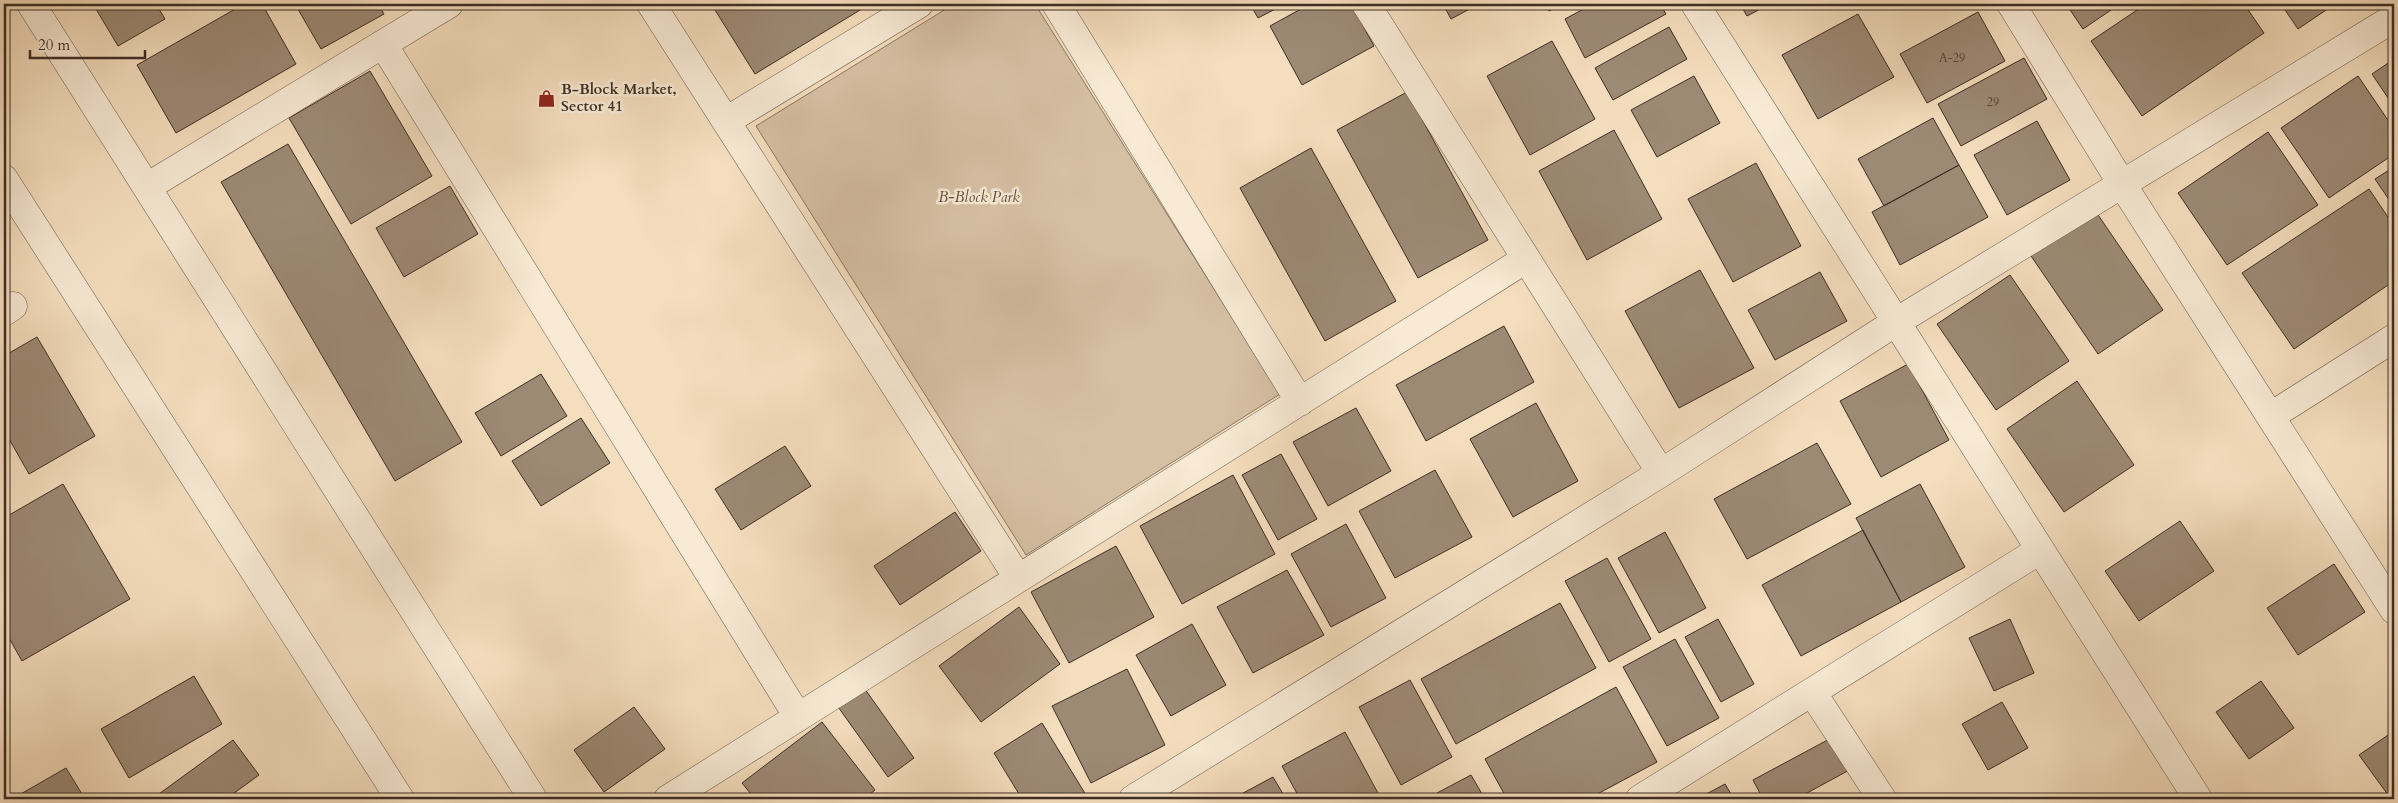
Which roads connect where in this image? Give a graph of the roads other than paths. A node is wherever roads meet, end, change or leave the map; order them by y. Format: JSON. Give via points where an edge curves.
{"nodes":[{"id":1,"x":31,"y":4,"type":"edge"},
{"id":2,"x":449,"y":4,"type":"edge"},
{"id":3,"x":651,"y":4,"type":"edge"},
{"id":4,"x":919,"y":4,"type":"edge"},
{"id":5,"x":1056,"y":4,"type":"edge"},
{"id":6,"x":1366,"y":4,"type":"edge"},
{"id":7,"x":1695,"y":4,"type":"edge"},
{"id":8,"x":2010,"y":4,"type":"edge"},
{"id":9,"x":2394,"y":18,"type":"edge"},
{"id":10,"x":383,"y":44,"type":"junction"},
{"id":11,"x":726,"y":121,"type":"junction"},
{"id":12,"x":4,"y":179,"type":"edge"},
{"id":13,"x":2122,"y":184,"type":"junction"},
{"id":14,"x":147,"y":187,"type":"junction"},
{"id":15,"x":1526,"y":259,"type":"junction"},
{"id":16,"x":1896,"y":322,"type":"junction"},
{"id":17,"x":2394,"y":338,"type":"edge"},
{"id":18,"x":1300,"y":402,"type":"junction"},
{"id":19,"x":2271,"y":416,"type":"junction"},
{"id":20,"x":1661,"y":473,"type":"junction"},
{"id":21,"x":2040,"y":550,"type":"junction"},
{"id":22,"x":1018,"y":578,"type":"junction"},
{"id":23,"x":2394,"y":610,"type":"edge"},
{"id":24,"x":1812,"y":692,"type":"junction"},
{"id":25,"x":798,"y":718,"type":"junction"},
{"id":26,"x":400,"y":799,"type":"edge"},
{"id":27,"x":533,"y":799,"type":"edge"},
{"id":28,"x":668,"y":799,"type":"edge"},
{"id":29,"x":1133,"y":799,"type":"edge"},
{"id":30,"x":1640,"y":799,"type":"edge"},
{"id":31,"x":1882,"y":799,"type":"edge"},
{"id":32,"x":2198,"y":799,"type":"edge"}],
"edges":[{"from":1,"to":14,"type":"street"},
{"from":2,"to":10,"type":"street"},
{"from":3,"to":11,"type":"street"},
{"from":4,"to":11,"type":"street"},
{"from":5,"to":18,"type":"street"},
{"from":6,"to":15,"type":"street"},
{"from":7,"to":16,"type":"street"},
{"from":8,"to":13,"type":"street"},
{"from":9,"to":13,"type":"street"},
{"from":10,"to":14,"type":"street"},
{"from":10,"to":25,"type":"street"},
{"from":11,"to":22,"type":"street"},
{"from":12,"to":26,"type":"street"},
{"from":13,"to":16,"type":"street"},
{"from":13,"to":19,"type":"street"},
{"from":14,"to":27,"type":"street"},
{"from":15,"to":18,"type":"street"},
{"from":15,"to":20,"type":"street"},
{"from":16,"to":20,"type":"street"},
{"from":16,"to":21,"type":"street"},
{"from":17,"to":19,"type":"street"},
{"from":18,"to":22,"type":"street"},
{"from":19,"to":23,"type":"street"},
{"from":20,"to":29,"type":"street"},
{"from":21,"to":24,"type":"street"},
{"from":21,"to":32,"type":"street"},
{"from":22,"to":25,"type":"street"},
{"from":24,"to":30,"type":"street"},
{"from":24,"to":31,"type":"street"},
{"from":25,"to":28,"type":"street"}]}
